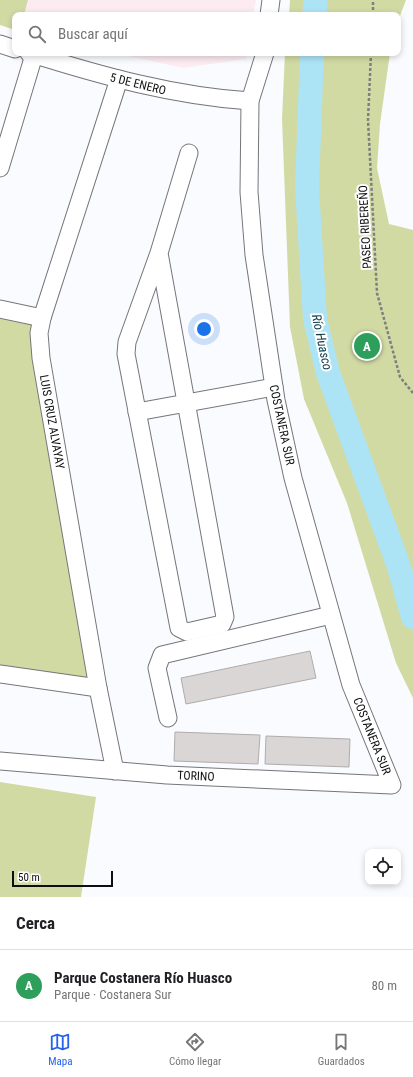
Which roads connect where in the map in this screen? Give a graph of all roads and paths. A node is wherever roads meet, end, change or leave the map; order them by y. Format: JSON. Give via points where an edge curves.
{"nodes":[{"id":1,"x":271,"y":0,"type":"edge"},
{"id":2,"x":373,"y":0,"type":"edge"},
{"id":3,"x":269,"y":12,"type":"edge"},
{"id":4,"x":373,"y":12,"type":"edge"},
{"id":5,"x":0,"y":44,"type":"edge"},
{"id":6,"x":12,"y":47,"type":"edge"},
{"id":7,"x":31,"y":56,"type":"edge"},
{"id":8,"x":39,"y":56,"type":"edge"},
{"id":9,"x":264,"y":56,"type":"edge"},
{"id":10,"x":371,"y":56,"type":"edge"},
{"id":11,"x":119,"y":80,"type":"junction"},
{"id":12,"x":250,"y":101,"type":"junction"},
{"id":13,"x":189,"y":153,"type":"dead end"},
{"id":14,"x":0,"y":168,"type":"edge"},
{"id":15,"x":159,"y":252,"type":"junction"},
{"id":16,"x":0,"y":309,"type":"edge"},
{"id":17,"x":42,"y":318,"type":"junction"},
{"id":18,"x":274,"y":387,"type":"junction"},
{"id":19,"x":413,"y":393,"type":"edge"},
{"id":20,"x":186,"y":403,"type":"junction"},
{"id":21,"x":137,"y":412,"type":"junction"},
{"id":22,"x":331,"y":615,"type":"junction"},
{"id":23,"x":0,"y":674,"type":"edge"},
{"id":24,"x":98,"y":688,"type":"junction"},
{"id":25,"x":168,"y":718,"type":"dead end"},
{"id":26,"x":0,"y":761,"type":"edge"},
{"id":27,"x":115,"y":771,"type":"junction"},
{"id":28,"x":392,"y":785,"type":"joint"}],
"edges":[{"from":1,"to":3,"type":"street"},
{"from":2,"to":4,"type":"path"},
{"from":5,"to":6,"type":"street"},
{"from":7,"to":14,"type":"street"},
{"from":8,"to":11,"type":"street","name":"5 DE ENERO"},
{"from":9,"to":12,"type":"street","name":"COSTANERA SUR"},
{"from":10,"to":19,"type":"path","name":"PASEO RIBEREÑO","via":[[368,120],[377,293],[400,377]]},
{"from":11,"to":12,"type":"street","name":"5 DE ENERO","via":[[160,90]]},
{"from":11,"to":17,"type":"street","name":"LUIS CRUZ ALVAYAY"},
{"from":12,"to":18,"type":"street","name":"COSTANERA SUR","via":[[249,192],[253,247]]},
{"from":13,"to":15,"type":"street"},
{"from":15,"to":20,"type":"street"},
{"from":15,"to":21,"type":"street","via":[[127,342],[126,354]]},
{"from":16,"to":17,"type":"street"},
{"from":17,"to":24,"type":"street","name":"LUIS CRUZ ALVAYAY","via":[[39,333],[41,358]]},
{"from":18,"to":20,"type":"street"},
{"from":18,"to":22,"type":"street","name":"COSTANERA SUR","via":[[293,478]]},
{"from":20,"to":21,"type":"street"},
{"from":20,"to":21,"type":"street","via":[[225,617],[222,624],[187,632],[179,628]]},
{"from":22,"to":25,"type":"street","via":[[162,655],[157,668]]},
{"from":22,"to":28,"type":"street","name":"COSTANERA SUR","via":[[351,685]]},
{"from":23,"to":24,"type":"street"},
{"from":24,"to":27,"type":"street","name":"LUIS CRUZ ALVAYAY"},
{"from":26,"to":27,"type":"street","name":"TORINO"},
{"from":27,"to":28,"type":"street","name":"TORINO"}]}
